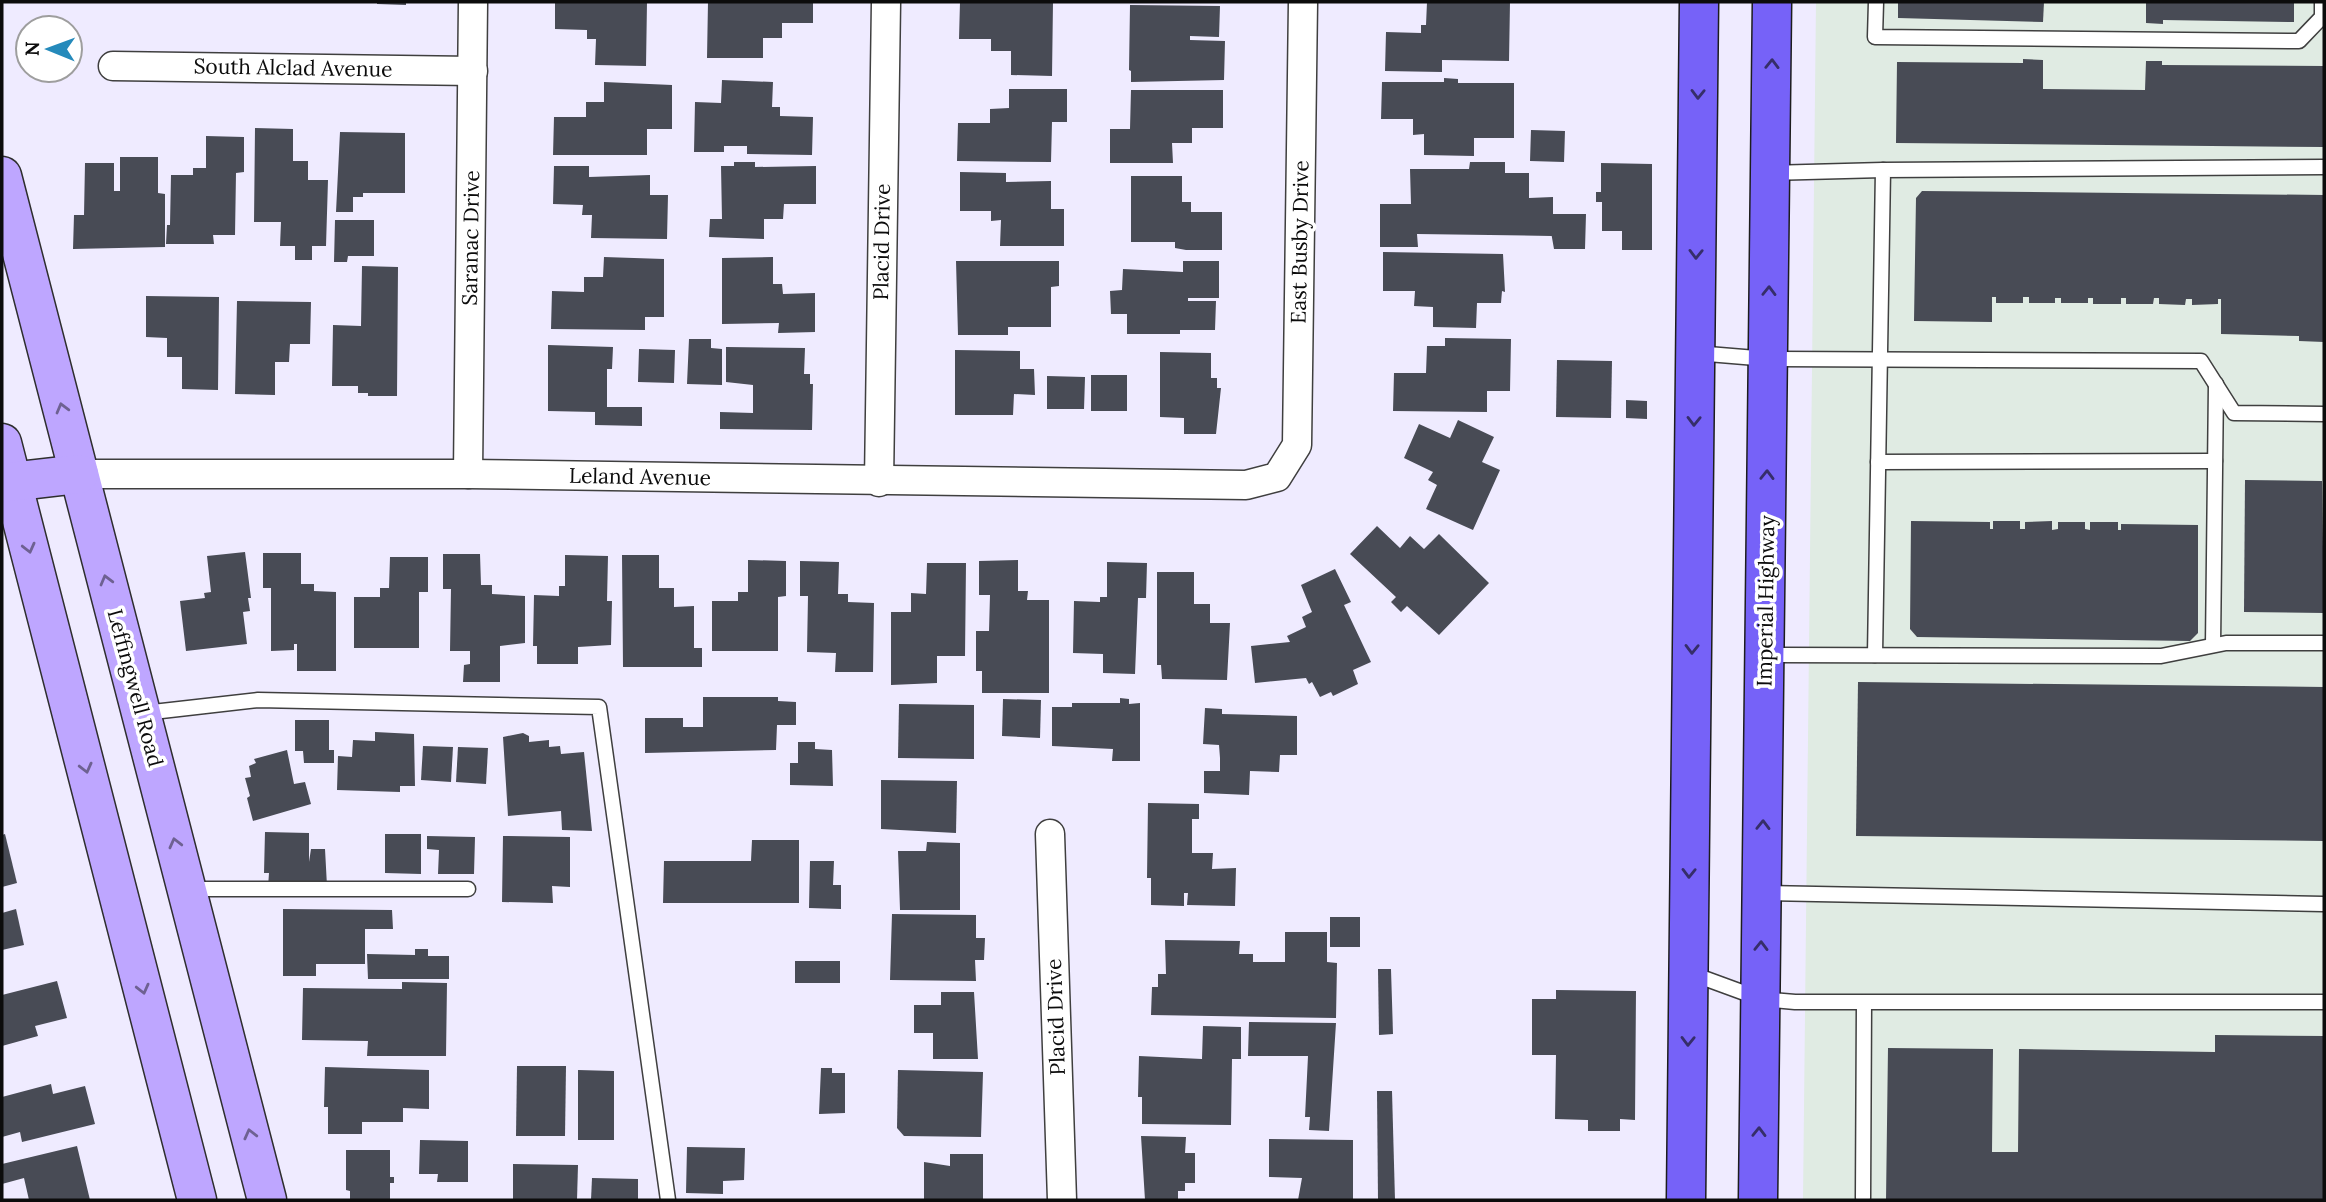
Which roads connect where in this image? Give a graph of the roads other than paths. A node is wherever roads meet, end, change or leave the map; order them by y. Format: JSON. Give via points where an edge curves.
{"nodes":[{"id":1,"x":473,"y":2,"type":"edge"},
{"id":2,"x":886,"y":2,"type":"edge"},
{"id":3,"x":1303,"y":2,"type":"edge"},
{"id":4,"x":1699,"y":2,"type":"edge"},
{"id":5,"x":1772,"y":2,"type":"edge"},
{"id":6,"x":1876,"y":2,"type":"edge"},
{"id":7,"x":2322,"y":2,"type":"edge"},
{"id":8,"x":113,"y":66,"type":"dead end"},
{"id":9,"x":473,"y":71,"type":"junction"},
{"id":10,"x":2324,"y":167,"type":"edge"},
{"id":11,"x":1883,"y":170,"type":"junction"},
{"id":12,"x":1770,"y":173,"type":"junction"},
{"id":13,"x":2,"y":176,"type":"edge"},
{"id":14,"x":1695,"y":353,"type":"junction"},
{"id":15,"x":1768,"y":359,"type":"junction"},
{"id":16,"x":1880,"y":360,"type":"junction"},
{"id":17,"x":2216,"y":384,"type":"junction"},
{"id":18,"x":2324,"y":414,"type":"edge"},
{"id":19,"x":2,"y":443,"type":"edge"},
{"id":20,"x":2215,"y":461,"type":"junction"},
{"id":21,"x":1878,"y":462,"type":"junction"},
{"id":22,"x":79,"y":474,"type":"junction"},
{"id":23,"x":468,"y":474,"type":"junction"},
{"id":24,"x":1277,"y":477,"type":"joint"},
{"id":25,"x":879,"y":482,"type":"junction"},
{"id":26,"x":7,"y":483,"type":"edge"},
{"id":27,"x":2324,"y":643,"type":"edge"},
{"id":28,"x":2213,"y":645,"type":"junction"},
{"id":29,"x":1765,"y":655,"type":"junction"},
{"id":30,"x":1875,"y":655,"type":"junction"},
{"id":31,"x":141,"y":713,"type":"junction"},
{"id":32,"x":1050,"y":834,"type":"dead end"},
{"id":33,"x":187,"y":889,"type":"junction"},
{"id":34,"x":467,"y":889,"type":"dead end"},
{"id":35,"x":1762,"y":893,"type":"junction"},
{"id":36,"x":2323,"y":904,"type":"edge"},
{"id":37,"x":1688,"y":972,"type":"junction"},
{"id":38,"x":1761,"y":999,"type":"junction"},
{"id":39,"x":2324,"y":1002,"type":"edge"},
{"id":40,"x":1864,"y":1003,"type":"junction"},
{"id":41,"x":1863,"y":1198,"type":"dead end"},
{"id":42,"x":197,"y":1200,"type":"edge"},
{"id":43,"x":267,"y":1200,"type":"edge"},
{"id":44,"x":668,"y":1200,"type":"edge"},
{"id":45,"x":1062,"y":1200,"type":"edge"},
{"id":46,"x":1686,"y":1200,"type":"edge"},
{"id":47,"x":1758,"y":1200,"type":"edge"}],
"edges":[{"from":1,"to":9,"type":"street","name":"Saranac Drive"},
{"from":2,"to":25,"type":"street","name":"Placid Drive"},
{"from":3,"to":24,"type":"street","name":"East Busby Drive","via":[[1297,445]]},
{"from":4,"to":14,"type":"main road","one_way":true},
{"from":12,"to":5,"type":"main road","name":"Imperial Highway","one_way":true},
{"from":6,"to":7,"type":"lane","via":[[1875,37],[2299,41],[2322,17]]},
{"from":8,"to":9,"type":"street","name":"South Alclad Avenue"},
{"from":9,"to":23,"type":"street","name":"Saranac Drive"},
{"from":10,"to":11,"type":"lane"},
{"from":11,"to":12,"type":"lane"},
{"from":11,"to":16,"type":"lane"},
{"from":15,"to":12,"type":"main road","name":"Imperial Highway","one_way":true},
{"from":22,"to":13,"type":"main road","name":"Leffingwell Road","one_way":true},
{"from":14,"to":15,"type":"lane"},
{"from":14,"to":37,"type":"main road","one_way":true},
{"from":15,"to":16,"type":"lane"},
{"from":29,"to":15,"type":"main road","name":"Imperial Highway","one_way":true},
{"from":16,"to":17,"type":"lane","via":[[2201,360]]},
{"from":16,"to":21,"type":"lane"},
{"from":17,"to":18,"type":"lane","via":[[2234,413]]},
{"from":17,"to":20,"type":"lane"},
{"from":19,"to":26,"type":"main road"},
{"from":20,"to":21,"type":"lane"},
{"from":20,"to":28,"type":"lane"},
{"from":21,"to":30,"type":"lane"},
{"from":22,"to":23,"type":"street","name":"Leland Avenue"},
{"from":22,"to":26,"type":"main road","name":"Leland Avenue"},
{"from":31,"to":22,"type":"main road","name":"Leffingwell Road","one_way":true},
{"from":23,"to":25,"type":"street","name":"Leland Avenue"},
{"from":24,"to":25,"type":"street","name":"Leland Avenue","via":[[1246,485]]},
{"from":26,"to":42,"type":"main road","one_way":true},
{"from":27,"to":28,"type":"lane"},
{"from":28,"to":30,"type":"lane","via":[[2161,656]]},
{"from":29,"to":30,"type":"lane"},
{"from":35,"to":29,"type":"main road","name":"Imperial Highway","one_way":true},
{"from":33,"to":31,"type":"main road","name":"Leffingwell Road","one_way":true},
{"from":31,"to":44,"type":"lane","via":[[258,700],[599,707]]},
{"from":32,"to":45,"type":"street","name":"Placid Drive"},
{"from":33,"to":34,"type":"lane"},
{"from":43,"to":33,"type":"main road","name":"Leffingwell Road","one_way":true},
{"from":35,"to":36,"type":"lane"},
{"from":38,"to":35,"type":"main road","name":"Imperial Highway","one_way":true},
{"from":37,"to":38,"type":"lane"},
{"from":37,"to":46,"type":"main road","one_way":true},
{"from":38,"to":40,"type":"lane"},
{"from":47,"to":38,"type":"main road","name":"Imperial Highway","one_way":true},
{"from":39,"to":40,"type":"lane"},
{"from":40,"to":41,"type":"lane"}]}
